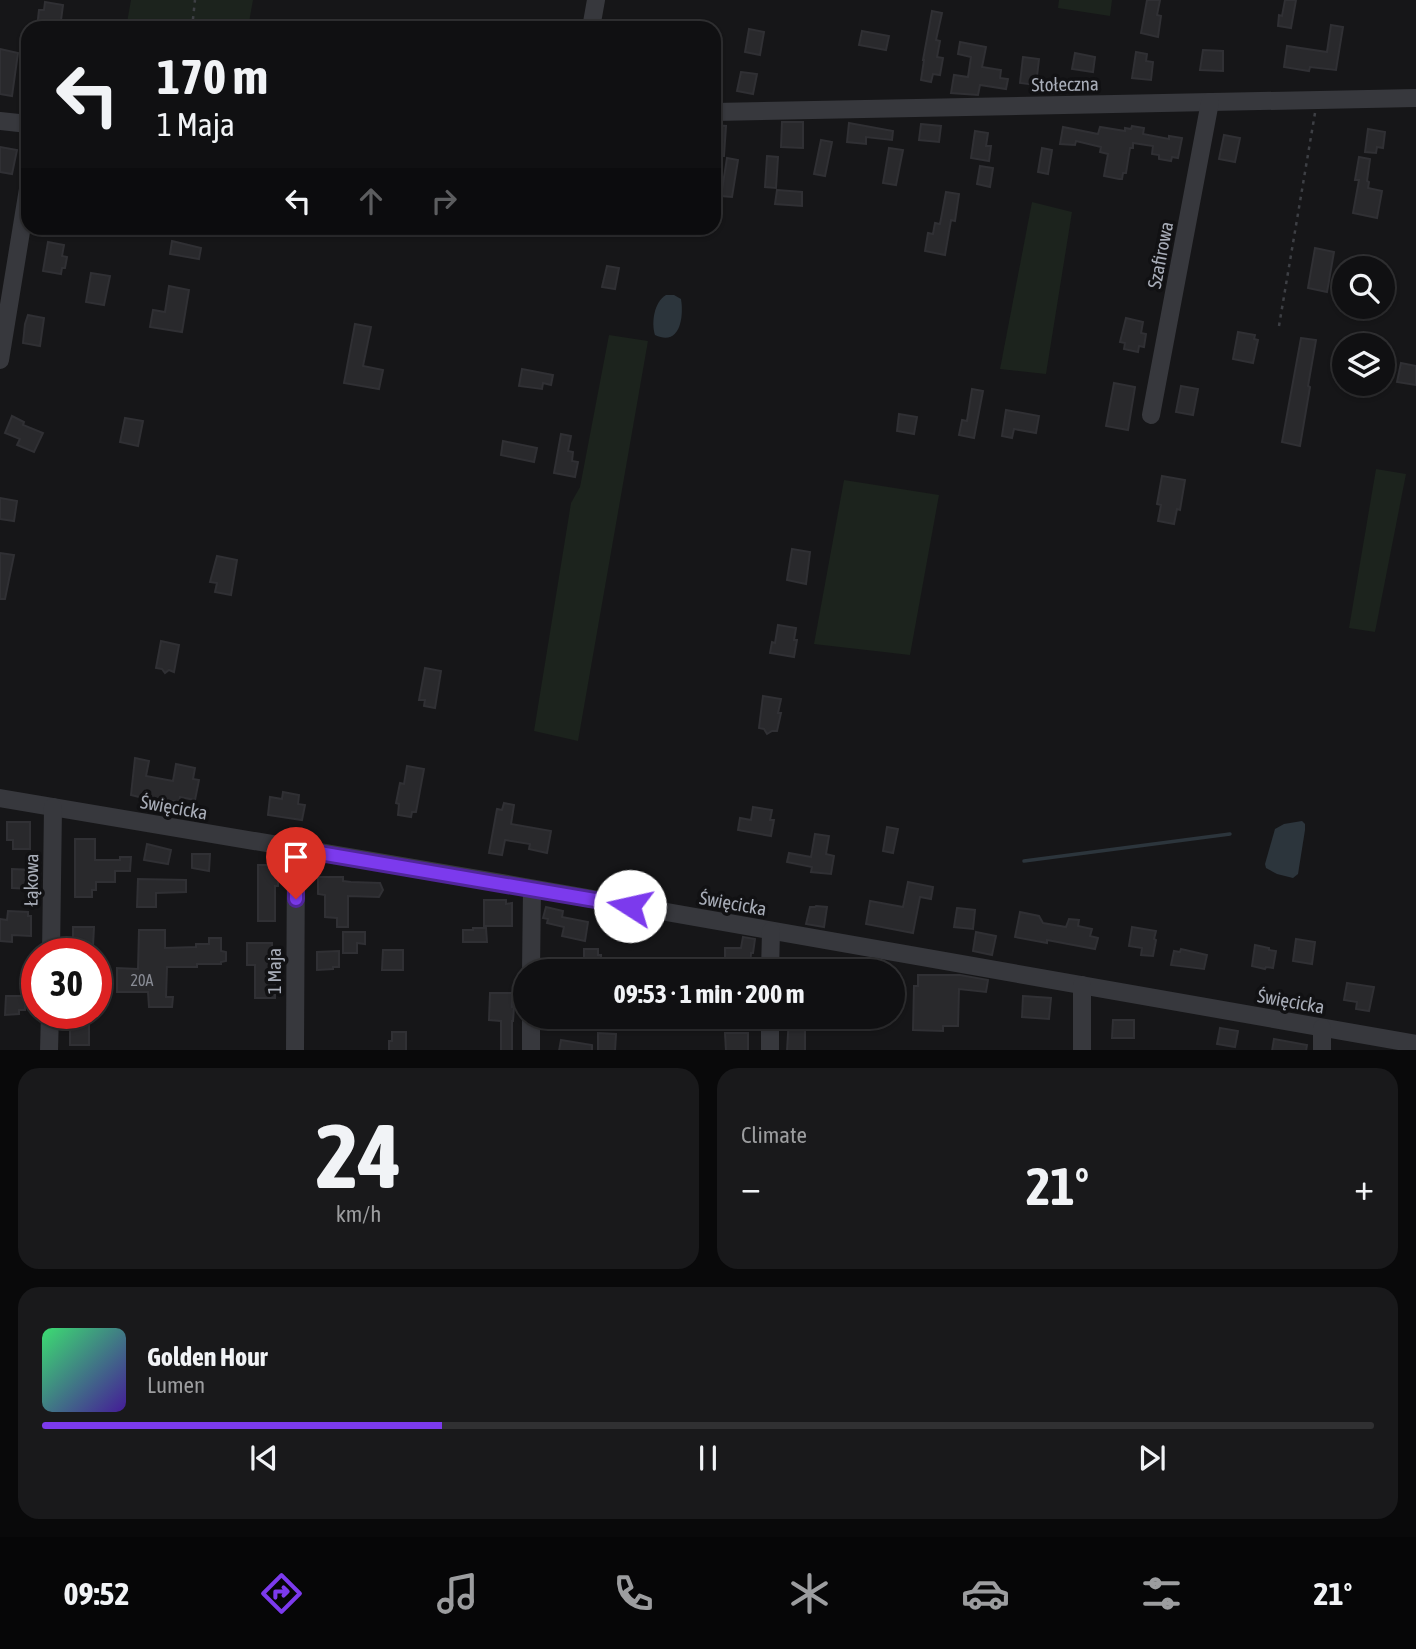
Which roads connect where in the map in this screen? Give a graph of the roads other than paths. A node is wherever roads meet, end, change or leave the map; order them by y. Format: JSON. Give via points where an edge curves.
{"nodes":[{"id":1,"x":596,"y":0,"type":"edge"},
{"id":2,"x":592,"y":21,"type":"edge"},
{"id":3,"x":1416,"y":98,"type":"edge"},
{"id":4,"x":1210,"y":102,"type":"junction"},
{"id":5,"x":721,"y":113,"type":"edge"},
{"id":6,"x":0,"y":121,"type":"edge"},
{"id":7,"x":21,"y":123,"type":"edge"},
{"id":8,"x":21,"y":232,"type":"edge"},
{"id":9,"x":0,"y":360,"type":"edge"},
{"id":10,"x":1151,"y":415,"type":"dead end"},
{"id":11,"x":0,"y":798,"type":"edge"},
{"id":12,"x":52,"y":807,"type":"junction"},
{"id":13,"x":296,"y":849,"type":"junction"},
{"id":14,"x":532,"y":889,"type":"junction"},
{"id":15,"x":771,"y":931,"type":"junction"},
{"id":16,"x":51,"y":938,"type":"edge"},
{"id":17,"x":531,"y":959,"type":"edge"},
{"id":18,"x":770,"y":959,"type":"edge"},
{"id":19,"x":1082,"y":985,"type":"junction"},
{"id":20,"x":1322,"y":1028,"type":"junction"},
{"id":21,"x":50,"y":1029,"type":"edge"},
{"id":22,"x":531,"y":1029,"type":"edge"},
{"id":23,"x":770,"y":1029,"type":"edge"},
{"id":24,"x":1416,"y":1044,"type":"edge"},
{"id":25,"x":49,"y":1050,"type":"edge"},
{"id":26,"x":295,"y":1050,"type":"edge"},
{"id":27,"x":531,"y":1050,"type":"edge"},
{"id":28,"x":770,"y":1050,"type":"edge"},
{"id":29,"x":1082,"y":1050,"type":"edge"},
{"id":30,"x":1321,"y":1050,"type":"edge"}],
"edges":[{"from":1,"to":2,"type":"street"},
{"from":3,"to":4,"type":"street","name":"Stołeczna"},
{"from":4,"to":5,"type":"street","name":"Stołeczna"},
{"from":4,"to":10,"type":"street","name":"Szafirowa"},
{"from":6,"to":7,"type":"street"},
{"from":8,"to":9,"type":"street"},
{"from":11,"to":12,"type":"street","name":"Święcicka"},
{"from":12,"to":13,"type":"street","name":"Święcicka"},
{"from":12,"to":16,"type":"street","name":"Łąkowa"},
{"from":13,"to":14,"type":"street","name":"Święcicka"},
{"from":13,"to":26,"type":"street","name":"1 Maja"},
{"from":14,"to":15,"type":"street","name":"Święcicka"},
{"from":14,"to":17,"type":"street"},
{"from":15,"to":18,"type":"street"},
{"from":15,"to":19,"type":"street","name":"Święcicka"},
{"from":19,"to":20,"type":"street","name":"Święcicka"},
{"from":19,"to":29,"type":"street"},
{"from":20,"to":24,"type":"street","name":"Święcicka"},
{"from":20,"to":30,"type":"street"},
{"from":21,"to":25,"type":"street"},
{"from":22,"to":27,"type":"street"},
{"from":23,"to":28,"type":"street"}]}
